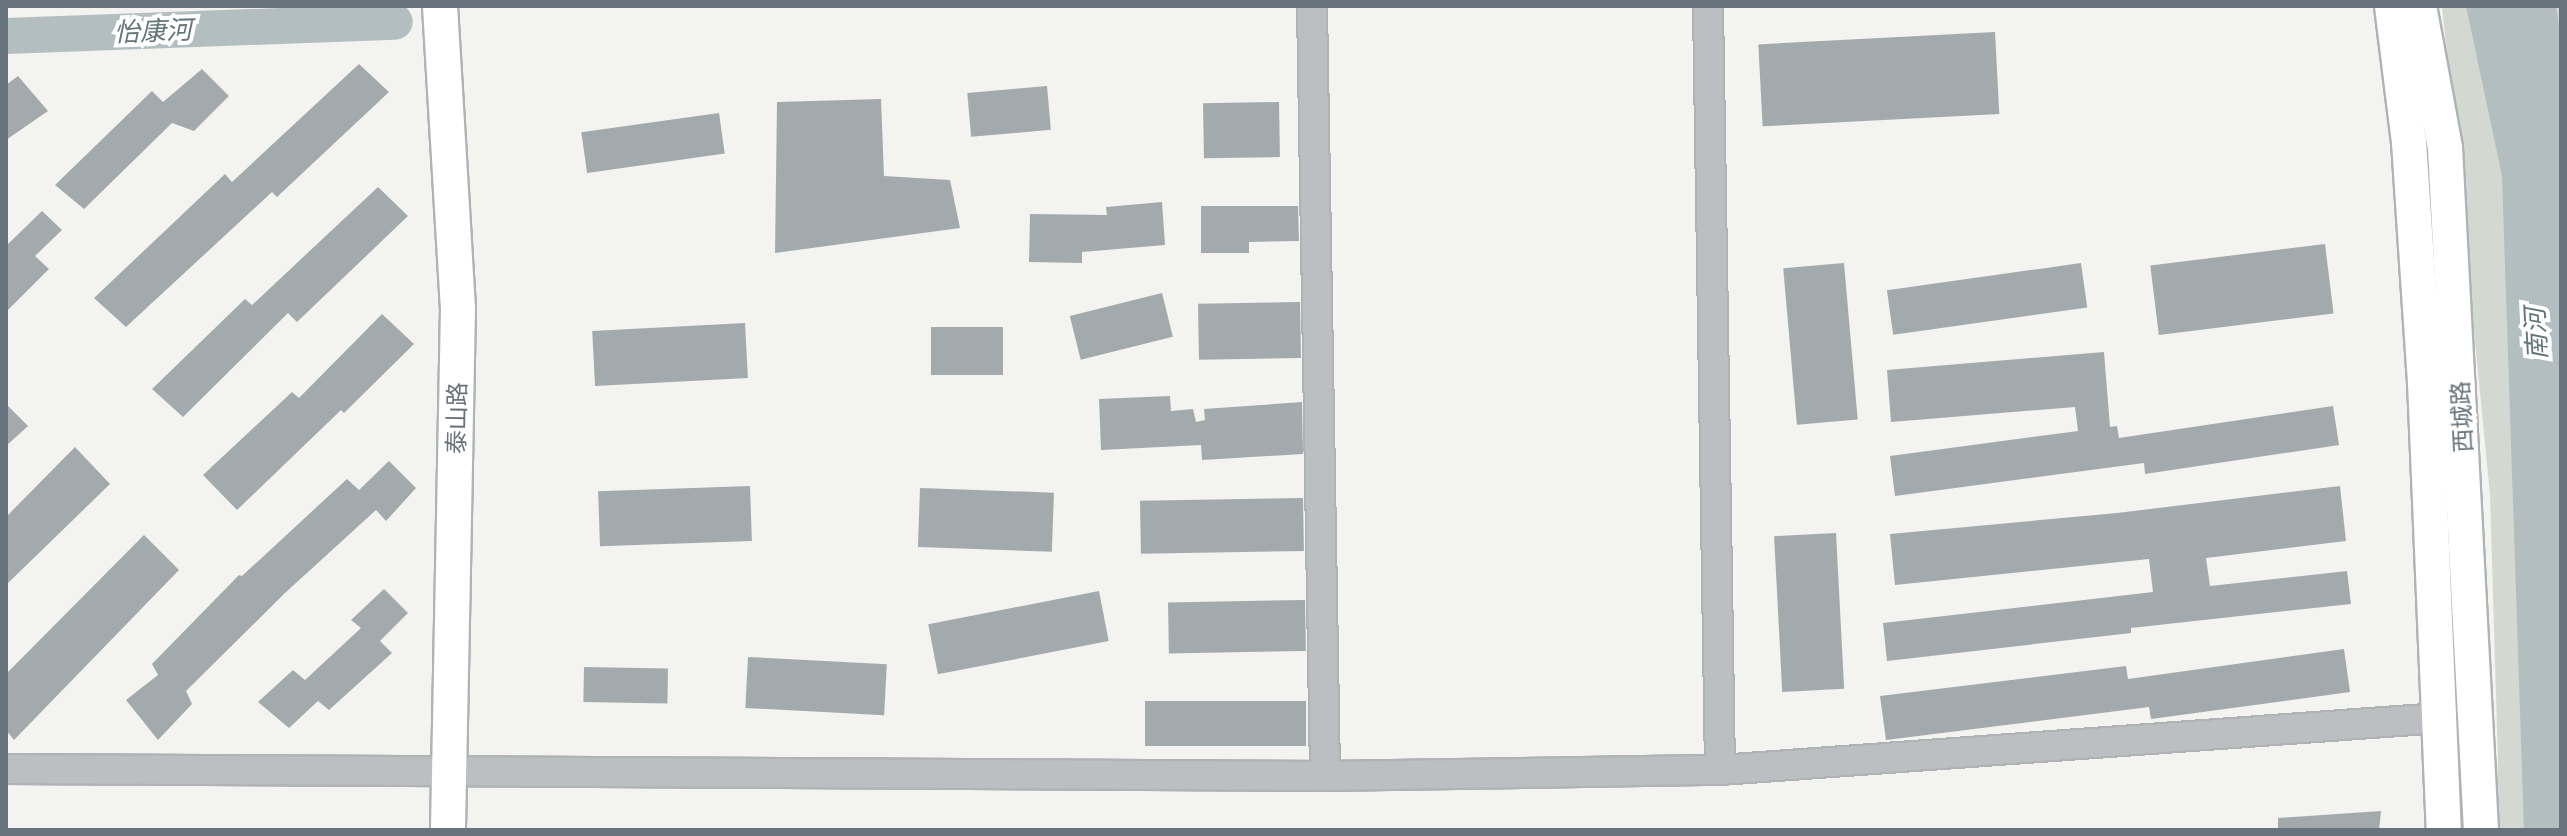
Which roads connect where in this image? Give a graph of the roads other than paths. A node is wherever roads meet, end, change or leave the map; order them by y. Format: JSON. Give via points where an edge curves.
{"nodes":[{"id":1,"x":440,"y":6,"type":"edge"},
{"id":2,"x":1312,"y":6,"type":"edge"},
{"id":3,"x":1708,"y":6,"type":"edge"},
{"id":4,"x":2392,"y":6,"type":"edge"},
{"id":5,"x":2419,"y":6,"type":"edge"},
{"id":6,"x":2440,"y":718,"type":"junction"},
{"id":7,"x":6,"y":769,"type":"edge"},
{"id":8,"x":449,"y":770,"type":"junction"},
{"id":9,"x":1720,"y":770,"type":"junction"},
{"id":10,"x":1325,"y":776,"type":"junction"},
{"id":11,"x":448,"y":830,"type":"edge"},
{"id":12,"x":2444,"y":830,"type":"edge"},
{"id":13,"x":2481,"y":830,"type":"edge"}],
"edges":[{"from":1,"to":8,"type":"main road","name":"泰山路","via":[[458,308]]},
{"from":2,"to":10,"type":"street"},
{"from":3,"to":9,"type":"street"},
{"from":4,"to":6,"type":"main road","name":"西城路","via":[[2409,142]]},
{"from":5,"to":13,"type":"main road","name":"西城路","via":[[2445,148]]},
{"from":6,"to":9,"type":"street"},
{"from":6,"to":12,"type":"main road","name":"西城路"},
{"from":7,"to":8,"type":"street"},
{"from":8,"to":10,"type":"street"},
{"from":8,"to":11,"type":"main road","name":"泰山路"},
{"from":9,"to":10,"type":"street"}]}
